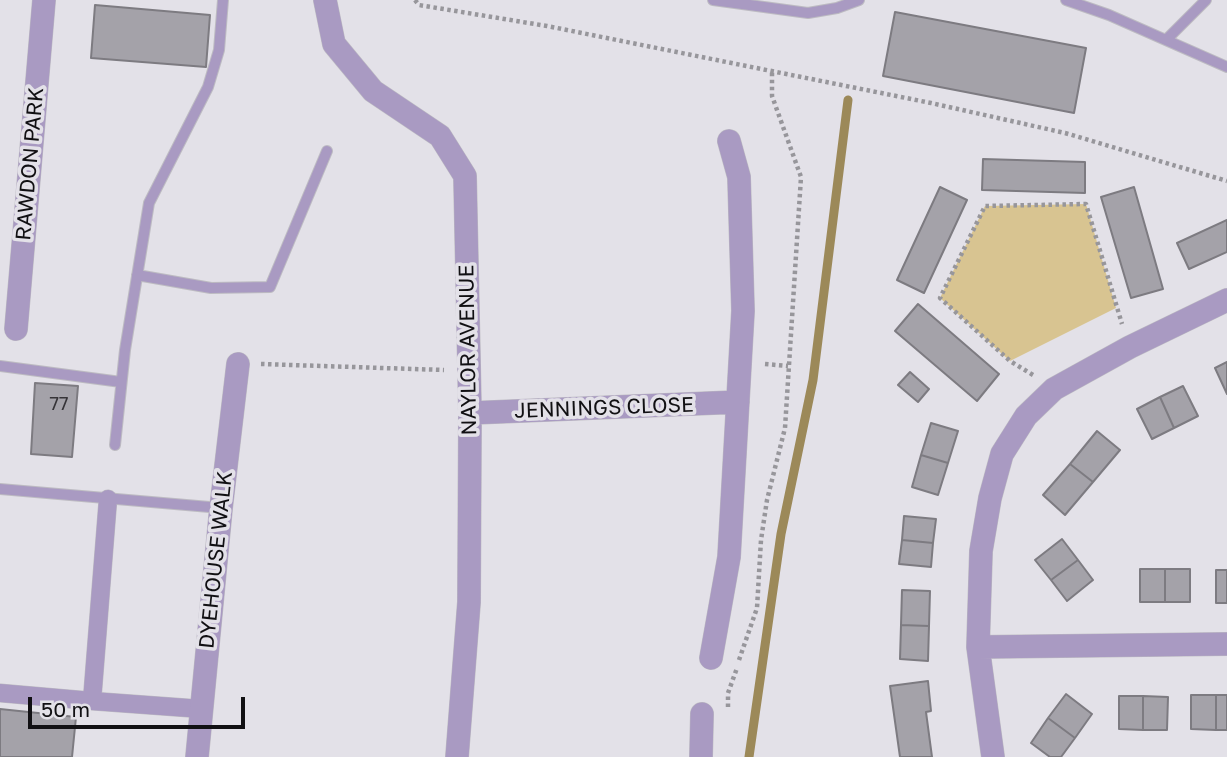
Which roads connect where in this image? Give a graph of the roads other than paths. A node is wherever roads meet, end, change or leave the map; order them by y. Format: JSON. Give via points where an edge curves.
{"nodes":[{"id":1,"x":44,"y":0,"type":"edge"},
{"id":2,"x":223,"y":0,"type":"edge"},
{"id":3,"x":325,"y":0,"type":"edge"},
{"id":4,"x":713,"y":0,"type":"edge"},
{"id":5,"x":859,"y":0,"type":"edge"},
{"id":6,"x":1066,"y":0,"type":"edge"},
{"id":7,"x":1206,"y":0,"type":"edge"},
{"id":8,"x":1166,"y":40,"type":"junction"},
{"id":9,"x":1227,"y":68,"type":"edge"},
{"id":10,"x":729,"y":141,"type":"dead end"},
{"id":11,"x":327,"y":151,"type":"dead end"},
{"id":12,"x":137,"y":275,"type":"junction"},
{"id":13,"x":1227,"y":300,"type":"edge"},
{"id":14,"x":16,"y":329,"type":"dead end"},
{"id":15,"x":238,"y":364,"type":"road end"},
{"id":16,"x":0,"y":366,"type":"edge"},
{"id":17,"x":121,"y":382,"type":"junction"},
{"id":18,"x":738,"y":402,"type":"junction"},
{"id":19,"x":470,"y":414,"type":"junction"},
{"id":20,"x":115,"y":445,"type":"dead end"},
{"id":21,"x":0,"y":489,"type":"edge"},
{"id":22,"x":108,"y":499,"type":"junction"},
{"id":23,"x":221,"y":508,"type":"junction"},
{"id":24,"x":1227,"y":644,"type":"edge"},
{"id":25,"x":978,"y":647,"type":"junction"},
{"id":26,"x":711,"y":658,"type":"dead end"},
{"id":27,"x":0,"y":693,"type":"edge"},
{"id":28,"x":92,"y":701,"type":"junction"},
{"id":29,"x":202,"y":709,"type":"junction"},
{"id":30,"x":702,"y":714,"type":"dead end"},
{"id":31,"x":197,"y":757,"type":"edge"},
{"id":32,"x":457,"y":757,"type":"edge"},
{"id":33,"x":701,"y":757,"type":"edge"},
{"id":34,"x":993,"y":757,"type":"edge"}],
"edges":[{"from":1,"to":14,"type":"street","name":"RAWDON PARK"},
{"from":2,"to":12,"type":"lane","via":[[219,50],[208,86],[149,203]]},
{"from":3,"to":19,"type":"street","name":"NAYLOR AVENUE","via":[[334,44],[373,91],[440,136],[464,176]]},
{"from":4,"to":5,"type":"lane","via":[[808,13]]},
{"from":6,"to":8,"type":"lane"},
{"from":7,"to":8,"type":"lane"},
{"from":8,"to":9,"type":"lane"},
{"from":10,"to":18,"type":"street","via":[[739,177],[743,311]]},
{"from":11,"to":12,"type":"lane","via":[[270,288],[211,288]]},
{"from":12,"to":17,"type":"lane"},
{"from":13,"to":25,"type":"street","via":[[1054,389],[1026,416],[1002,454],[990,498],[981,551]]},
{"from":15,"to":23,"type":"street","name":"DYEHOUSE WALK"},
{"from":16,"to":17,"type":"lane"},
{"from":17,"to":20,"type":"lane"},
{"from":18,"to":19,"type":"street","name":"JENNINGS CLOSE"},
{"from":18,"to":26,"type":"street","via":[[729,557]]},
{"from":19,"to":32,"type":"street","name":"NAYLOR AVENUE","via":[[469,602]]},
{"from":21,"to":22,"type":"lane"},
{"from":22,"to":23,"type":"lane"},
{"from":22,"to":28,"type":"street"},
{"from":23,"to":29,"type":"street","name":"DYEHOUSE WALK"},
{"from":24,"to":25,"type":"street"},
{"from":25,"to":34,"type":"street"},
{"from":27,"to":28,"type":"street"},
{"from":28,"to":29,"type":"street"},
{"from":29,"to":31,"type":"street","name":"DYEHOUSE WALK"},
{"from":30,"to":33,"type":"street"}]}
